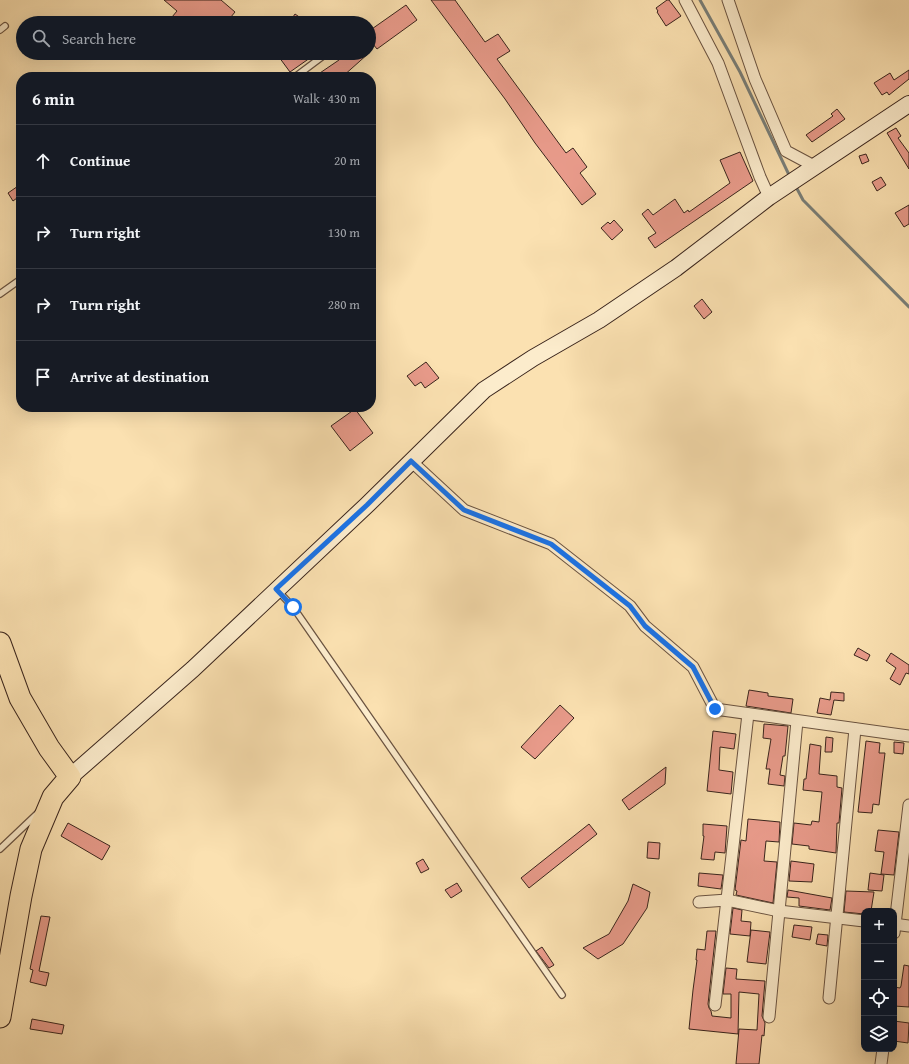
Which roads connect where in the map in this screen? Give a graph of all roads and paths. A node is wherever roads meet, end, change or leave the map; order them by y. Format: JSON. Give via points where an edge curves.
{"nodes":[{"id":1,"x":685,"y":0,"type":"edge"},
{"id":2,"x":728,"y":0,"type":"edge"},
{"id":3,"x":5,"y":26,"type":"dead end"},
{"id":4,"x":0,"y":30,"type":"edge"},
{"id":5,"x":318,"y":60,"type":"edge"},
{"id":6,"x":302,"y":72,"type":"edge"},
{"id":7,"x":909,"y":104,"type":"edge"},
{"id":8,"x":812,"y":170,"type":"junction"},
{"id":9,"x":772,"y":196,"type":"junction"},
{"id":10,"x":16,"y":283,"type":"edge"},
{"id":11,"x":0,"y":294,"type":"edge"},
{"id":12,"x":411,"y":461,"type":"junction"},
{"id":13,"x":276,"y":589,"type":"junction"},
{"id":14,"x":0,"y":643,"type":"edge"},
{"id":15,"x":748,"y":714,"type":"junction"},
{"id":16,"x":798,"y":721,"type":"junction"},
{"id":17,"x":855,"y":729,"type":"junction"},
{"id":18,"x":909,"y":736,"type":"edge"},
{"id":19,"x":70,"y":777,"type":"junction"},
{"id":20,"x":53,"y":797,"type":"junction"},
{"id":21,"x":909,"y":806,"type":"edge"},
{"id":22,"x":0,"y":849,"type":"edge"},
{"id":23,"x":727,"y":900,"type":"junction"},
{"id":24,"x":699,"y":902,"type":"dead end"},
{"id":25,"x":896,"y":908,"type":"edge"},
{"id":26,"x":779,"y":911,"type":"junction"},
{"id":27,"x":837,"y":918,"type":"junction"},
{"id":28,"x":861,"y":921,"type":"edge"},
{"id":29,"x":909,"y":926,"type":"edge"},
{"id":30,"x":897,"y":927,"type":"edge"},
{"id":31,"x":562,"y":995,"type":"dead end"},
{"id":32,"x":829,"y":998,"type":"dead end"},
{"id":33,"x":715,"y":1005,"type":"dead end"},
{"id":34,"x":1,"y":1009,"type":"edge"},
{"id":35,"x":769,"y":1017,"type":"dead end"},
{"id":36,"x":883,"y":1052,"type":"edge"},
{"id":37,"x":881,"y":1064,"type":"edge"}],
"edges":[{"from":1,"to":9,"type":"street","via":[[718,63],[760,177]]},
{"from":2,"to":8,"type":"street","via":[[755,79],[786,151]]},
{"from":3,"to":4,"type":"lane"},
{"from":5,"to":6,"type":"lane"},
{"from":7,"to":8,"type":"main road"},
{"from":8,"to":9,"type":"main road"},
{"from":9,"to":12,"type":"main road","via":[[676,268],[599,320],[484,390]]},
{"from":10,"to":11,"type":"lane"},
{"from":12,"to":13,"type":"main road"},
{"from":12,"to":15,"type":"street","via":[[464,510],[551,544],[630,606],[645,626],[693,667],[715,709]]},
{"from":13,"to":19,"type":"main road","via":[[193,669]]},
{"from":13,"to":31,"type":"lane","via":[[293,607]]},
{"from":14,"to":19,"type":"highway","via":[[20,698],[49,748]]},
{"from":15,"to":16,"type":"street"},
{"from":15,"to":23,"type":"street"},
{"from":16,"to":17,"type":"street"},
{"from":16,"to":26,"type":"street"},
{"from":17,"to":18,"type":"street"},
{"from":17,"to":27,"type":"street"},
{"from":19,"to":20,"type":"highway"},
{"from":20,"to":22,"type":"lane"},
{"from":20,"to":34,"type":"highway","via":[[31,849]]},
{"from":21,"to":25,"type":"street"},
{"from":23,"to":24,"type":"street"},
{"from":23,"to":26,"type":"street"},
{"from":23,"to":33,"type":"street"},
{"from":26,"to":27,"type":"street"},
{"from":26,"to":35,"type":"street"},
{"from":27,"to":28,"type":"street"},
{"from":27,"to":32,"type":"street"},
{"from":29,"to":30,"type":"street"},
{"from":36,"to":37,"type":"street"}]}
